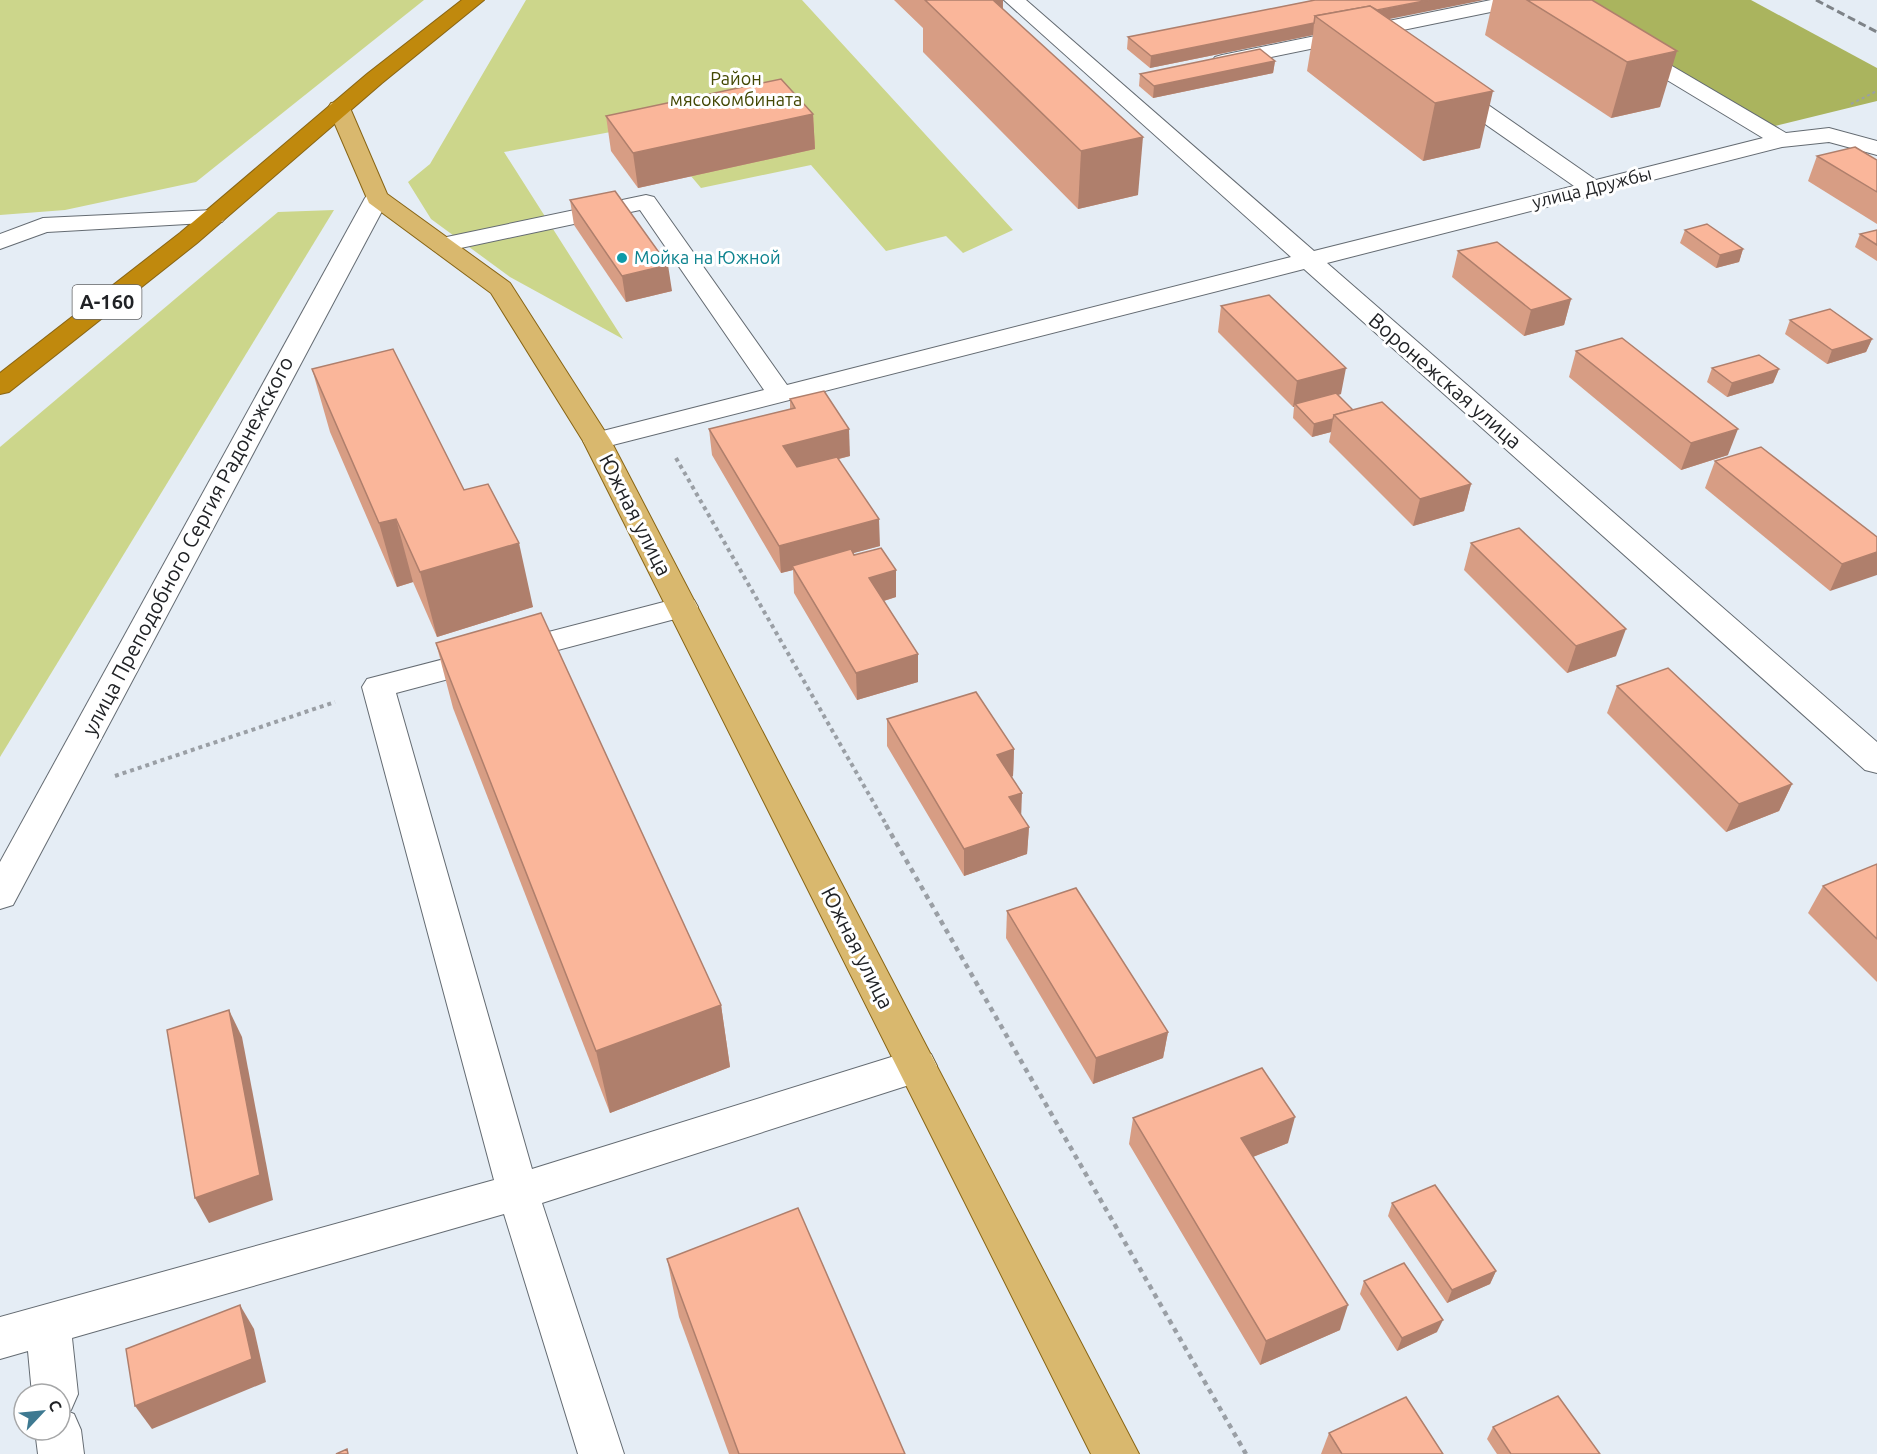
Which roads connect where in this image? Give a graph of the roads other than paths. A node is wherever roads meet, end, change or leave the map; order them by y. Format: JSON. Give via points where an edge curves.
{"nodes":[{"id":1,"x":465,"y":0,"type":"edge"},
{"id":2,"x":474,"y":0,"type":"edge"},
{"id":3,"x":1014,"y":0,"type":"edge"},
{"id":4,"x":1520,"y":0,"type":"edge"},
{"id":5,"x":432,"y":31,"type":"junction"},
{"id":6,"x":1367,"y":31,"type":"junction"},
{"id":7,"x":1619,"y":42,"type":"edge"},
{"id":8,"x":1387,"y":45,"type":"edge"},
{"id":9,"x":1203,"y":65,"type":"edge"},
{"id":10,"x":1436,"y":79,"type":"edge"},
{"id":11,"x":1133,"y":80,"type":"dead end"},
{"id":12,"x":1109,"y":84,"type":"junction"},
{"id":13,"x":339,"y":108,"type":"junction"},
{"id":14,"x":1782,"y":140,"type":"junction"},
{"id":15,"x":1877,"y":148,"type":"edge"},
{"id":16,"x":1592,"y":188,"type":"junction"},
{"id":17,"x":377,"y":198,"type":"junction"},
{"id":18,"x":214,"y":217,"type":"junction"},
{"id":19,"x":0,"y":242,"type":"edge"},
{"id":20,"x":442,"y":245,"type":"junction"},
{"id":21,"x":1308,"y":260,"type":"junction"},
{"id":22,"x":0,"y":386,"type":"edge"},
{"id":23,"x":781,"y":394,"type":"junction"},
{"id":24,"x":597,"y":441,"type":"junction"},
{"id":25,"x":683,"y":607,"type":"junction"},
{"id":26,"x":1877,"y":761,"type":"edge"},
{"id":27,"x":0,"y":895,"type":"edge"},
{"id":28,"x":917,"y":1066,"type":"junction"},
{"id":29,"x":518,"y":1192,"type":"junction"},
{"id":30,"x":48,"y":1324,"type":"junction"},
{"id":31,"x":0,"y":1338,"type":"edge"},
{"id":32,"x":54,"y":1382,"type":"edge"},
{"id":33,"x":601,"y":1454,"type":"edge"},
{"id":34,"x":1116,"y":1454,"type":"edge"}],
"edges":[{"from":1,"to":5,"type":"main road"},
{"from":2,"to":5,"type":"highway","number":"А-160"},
{"from":3,"to":12,"type":"street","name":"Воронежская улица"},
{"from":4,"to":6,"type":"street"},
{"from":5,"to":13,"type":"highway","number":"А-160"},
{"from":6,"to":8,"type":"street"},
{"from":6,"to":9,"type":"street"},
{"from":7,"to":14,"type":"street"},
{"from":10,"to":16,"type":"street"},
{"from":11,"to":12,"type":"street"},
{"from":12,"to":21,"type":"street","name":"Воронежская улица"},
{"from":13,"to":17,"type":"main road"},
{"from":13,"to":18,"type":"highway","number":"А-160"},
{"from":14,"to":15,"type":"street","name":"улица Дружбы","via":[[1829,135]]},
{"from":14,"to":16,"type":"street","name":"улица Дружбы"},
{"from":16,"to":21,"type":"street","name":"улица Дружбы"},
{"from":17,"to":20,"type":"main road","name":"Южная улица"},
{"from":17,"to":27,"type":"street","name":"улица Преподобного Сергия Радонежского"},
{"from":18,"to":19,"type":"street","via":[[43,225]]},
{"from":18,"to":22,"type":"highway","number":"А-160"},
{"from":20,"to":23,"type":"street","via":[[646,202]]},
{"from":20,"to":24,"type":"main road","name":"Южная улица","via":[[501,288]]},
{"from":21,"to":23,"type":"street","name":"улица Дружбы"},
{"from":21,"to":26,"type":"street","name":"Воронежская улица"},
{"from":23,"to":24,"type":"street","name":"улица Дружбы"},
{"from":24,"to":25,"type":"main road","name":"Южная улица"},
{"from":25,"to":28,"type":"main road","name":"Южная улица"},
{"from":25,"to":29,"type":"street","via":[[378,687]]},
{"from":28,"to":29,"type":"street"},
{"from":28,"to":34,"type":"main road","name":"Южная улица"},
{"from":29,"to":30,"type":"street"},
{"from":29,"to":33,"type":"street"},
{"from":30,"to":31,"type":"street"},
{"from":30,"to":32,"type":"street"}]}
